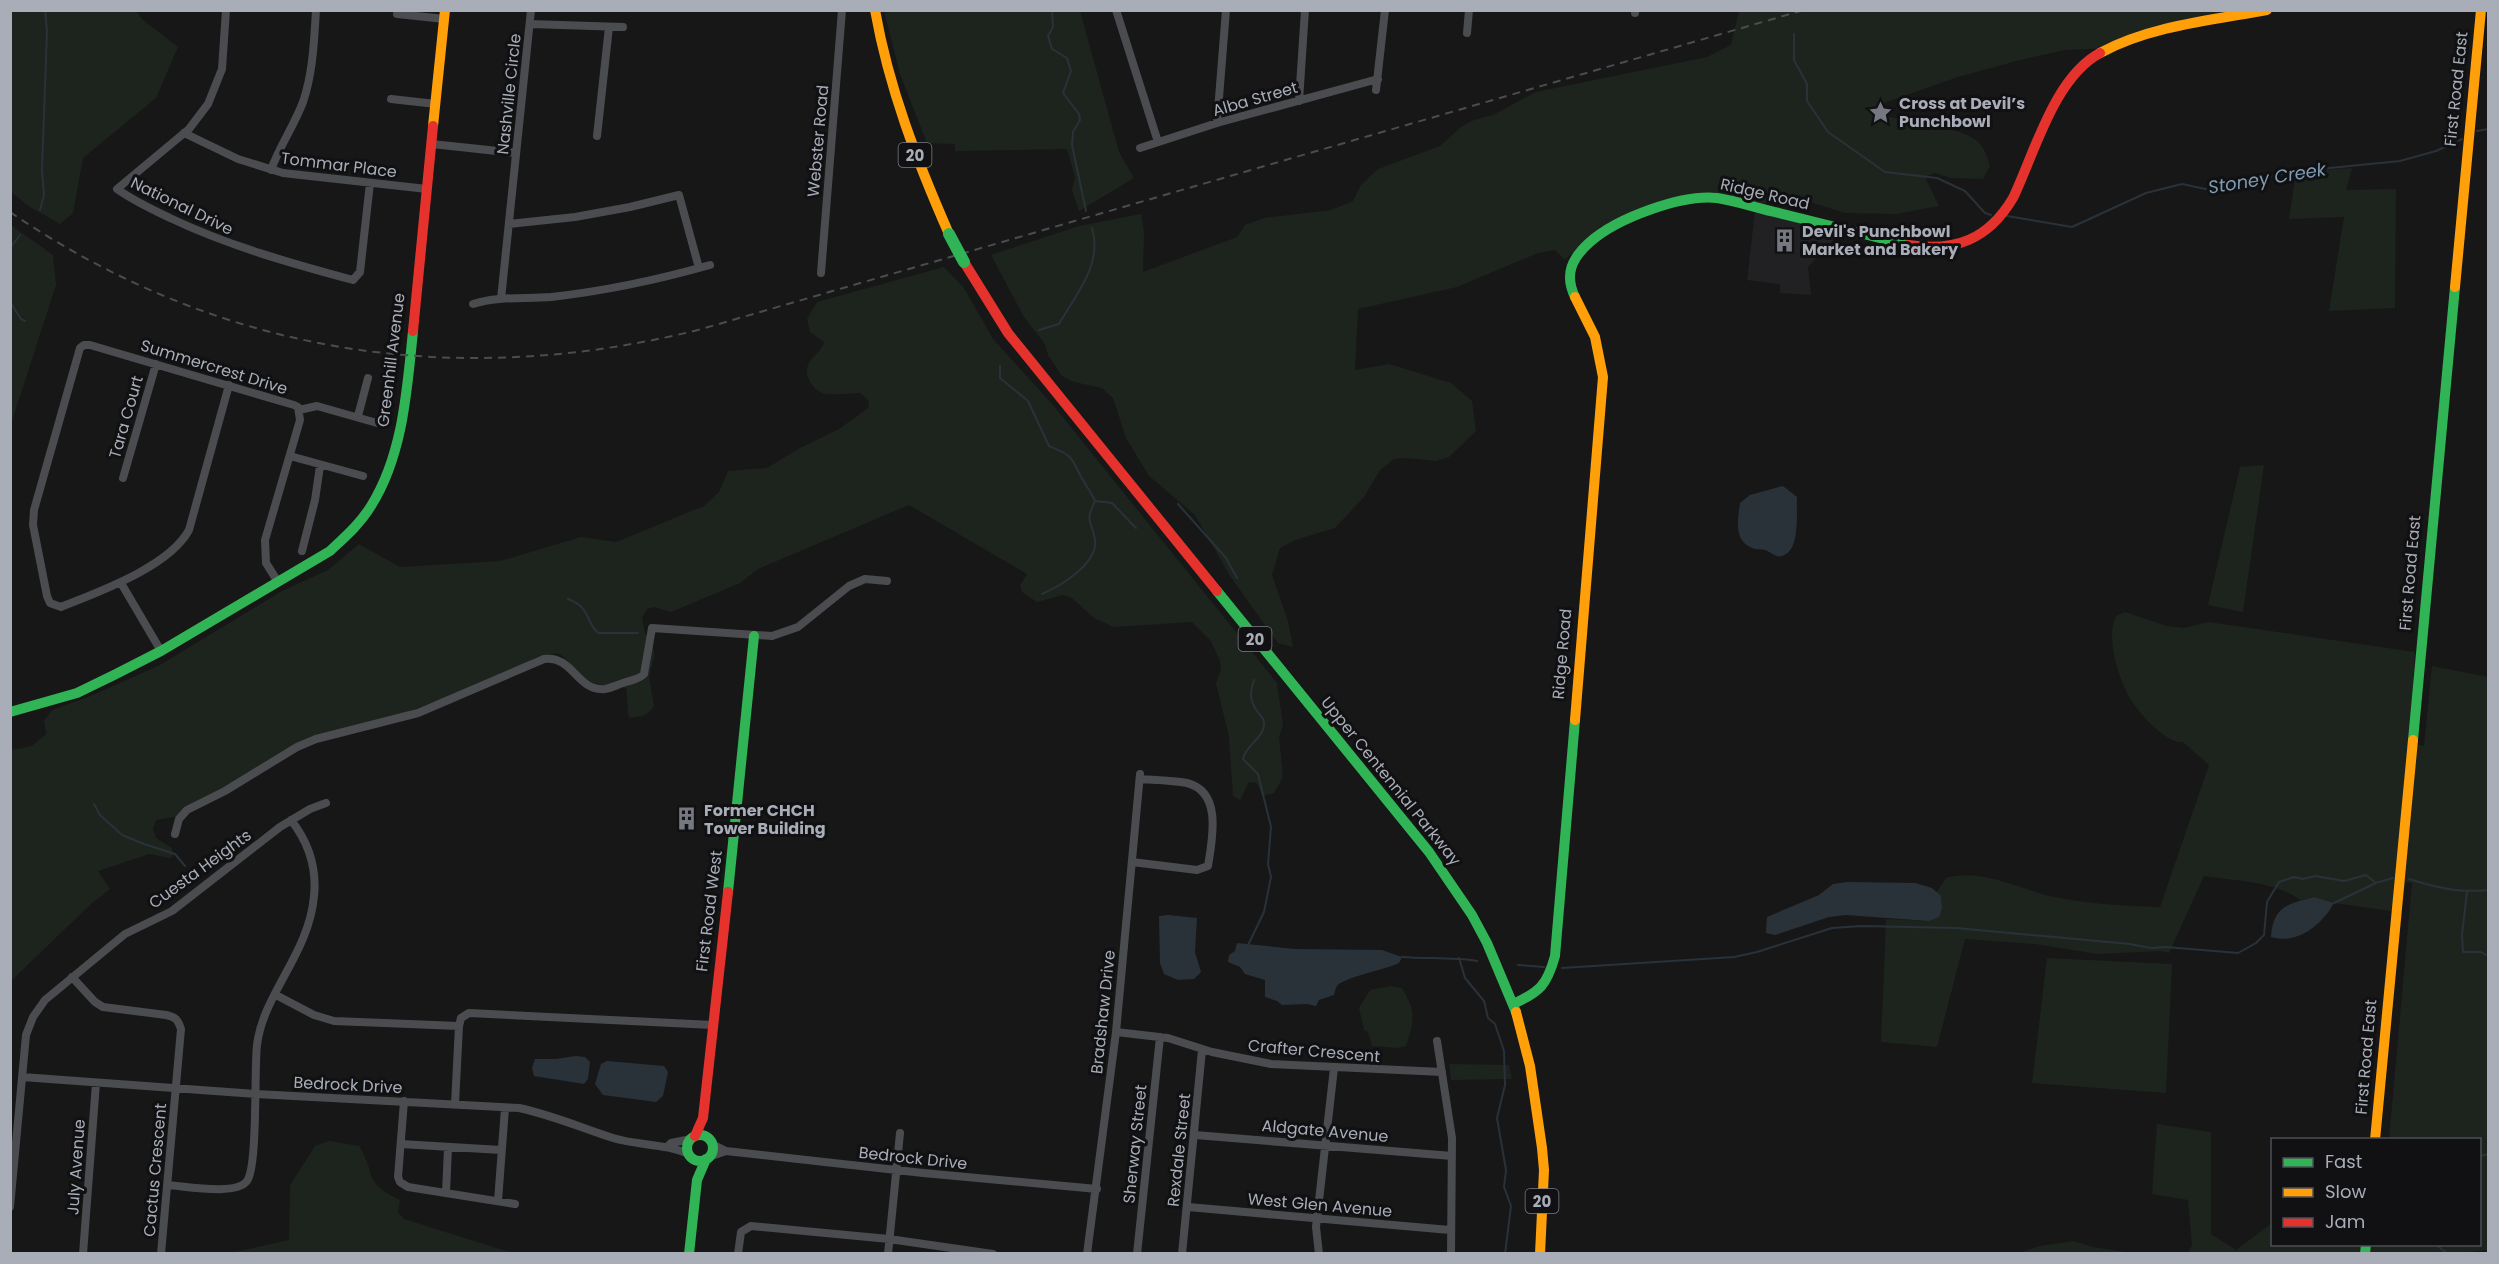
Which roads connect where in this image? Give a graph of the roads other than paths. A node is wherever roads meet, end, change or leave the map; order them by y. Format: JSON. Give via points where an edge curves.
{"nodes":[{"id":1,"x":225,"y":10,"type":"edge"},
{"id":2,"x":316,"y":10,"type":"edge"},
{"id":3,"x":531,"y":10,"type":"edge"},
{"id":4,"x":842,"y":10,"type":"edge"},
{"id":5,"x":875,"y":10,"type":"edge"},
{"id":6,"x":1116,"y":10,"type":"edge"},
{"id":7,"x":1226,"y":10,"type":"edge"},
{"id":8,"x":1305,"y":10,"type":"edge"},
{"id":9,"x":1385,"y":10,"type":"edge"},
{"id":10,"x":1469,"y":10,"type":"edge"},
{"id":11,"x":2267,"y":10,"type":"edge"},
{"id":12,"x":2481,"y":10,"type":"edge"},
{"id":13,"x":397,"y":14,"type":"dead end"},
{"id":14,"x":445,"y":15,"type":"edge"},
{"id":15,"x":530,"y":24,"type":"junction"},
{"id":16,"x":609,"y":27,"type":"junction"},
{"id":17,"x":623,"y":27,"type":"dead end"},
{"id":18,"x":1467,"y":33,"type":"dead end"},
{"id":19,"x":1378,"y":79,"type":"junction"},
{"id":20,"x":1376,"y":90,"type":"dead end"},
{"id":21,"x":391,"y":99,"type":"dead end"},
{"id":22,"x":1299,"y":101,"type":"junction"},
{"id":23,"x":436,"y":104,"type":"junction"},
{"id":24,"x":1217,"y":123,"type":"junction"},
{"id":25,"x":184,"y":133,"type":"junction"},
{"id":26,"x":597,"y":136,"type":"dead end"},
{"id":27,"x":1158,"y":142,"type":"junction"},
{"id":28,"x":432,"y":144,"type":"junction"},
{"id":29,"x":1140,"y":148,"type":"dead end"},
{"id":30,"x":516,"y":153,"type":"junction"},
{"id":31,"x":271,"y":170,"type":"junction"},
{"id":32,"x":370,"y":183,"type":"junction"},
{"id":33,"x":427,"y":189,"type":"junction"},
{"id":34,"x":508,"y":224,"type":"junction"},
{"id":35,"x":710,"y":265,"type":"dead end"},
{"id":36,"x":699,"y":268,"type":"junction"},
{"id":37,"x":821,"y":273,"type":"dead end"},
{"id":38,"x":501,"y":299,"type":"junction"},
{"id":39,"x":473,"y":303,"type":"dead end"},
{"id":40,"x":156,"y":364,"type":"junction"},
{"id":41,"x":368,"y":378,"type":"dead end"},
{"id":42,"x":229,"y":385,"type":"junction"},
{"id":43,"x":299,"y":410,"type":"junction"},
{"id":44,"x":358,"y":416,"type":"junction"},
{"id":45,"x":376,"y":423,"type":"dead end"},
{"id":46,"x":290,"y":456,"type":"junction"},
{"id":47,"x":320,"y":466,"type":"junction"},
{"id":48,"x":363,"y":476,"type":"dead end"},
{"id":49,"x":123,"y":478,"type":"dead end"},
{"id":50,"x":302,"y":551,"type":"dead end"},
{"id":51,"x":887,"y":581,"type":"dead end"},
{"id":52,"x":278,"y":582,"type":"junction"},
{"id":53,"x":121,"y":583,"type":"junction"},
{"id":54,"x":754,"y":636,"type":"junction"},
{"id":55,"x":160,"y":651,"type":"junction"},
{"id":56,"x":10,"y":712,"type":"edge"},
{"id":57,"x":326,"y":803,"type":"dead end"},
{"id":58,"x":291,"y":820,"type":"junction"},
{"id":59,"x":175,"y":834,"type":"dead end"},
{"id":60,"x":1132,"y":862,"type":"junction"},
{"id":61,"x":72,"y":977,"type":"junction"},
{"id":62,"x":276,"y":995,"type":"junction"},
{"id":63,"x":1513,"y":1004,"type":"junction"},
{"id":64,"x":713,"y":1025,"type":"junction"},
{"id":65,"x":459,"y":1026,"type":"junction"},
{"id":66,"x":1116,"y":1032,"type":"junction"},
{"id":67,"x":1160,"y":1037,"type":"junction"},
{"id":68,"x":1437,"y":1041,"type":"dead end"},
{"id":69,"x":1202,"y":1050,"type":"junction"},
{"id":70,"x":1334,"y":1068,"type":"junction"},
{"id":71,"x":1442,"y":1072,"type":"junction"},
{"id":72,"x":22,"y":1077,"type":"junction"},
{"id":73,"x":96,"y":1083,"type":"junction"},
{"id":74,"x":175,"y":1088,"type":"junction"},
{"id":75,"x":256,"y":1094,"type":"junction"},
{"id":76,"x":404,"y":1101,"type":"junction"},
{"id":77,"x":455,"y":1104,"type":"junction"},
{"id":78,"x":505,"y":1108,"type":"junction"},
{"id":79,"x":900,"y":1132,"type":"dead end"},
{"id":80,"x":1195,"y":1135,"type":"junction"},
{"id":81,"x":2375,"y":1138,"type":"edge"},
{"id":82,"x":400,"y":1144,"type":"junction"},
{"id":83,"x":1324,"y":1144,"type":"junction"},
{"id":84,"x":668,"y":1146,"type":"junction"},
{"id":85,"x":448,"y":1148,"type":"junction"},
{"id":86,"x":700,"y":1148,"type":"junction"},
{"id":87,"x":501,"y":1150,"type":"junction"},
{"id":88,"x":726,"y":1151,"type":"junction"},
{"id":89,"x":1452,"y":1156,"type":"junction"},
{"id":90,"x":896,"y":1170,"type":"junction"},
{"id":91,"x":167,"y":1185,"type":"junction"},
{"id":92,"x":1097,"y":1189,"type":"junction"},
{"id":93,"x":446,"y":1193,"type":"junction"},
{"id":94,"x":498,"y":1201,"type":"junction"},
{"id":95,"x":515,"y":1204,"type":"dead end"},
{"id":96,"x":10,"y":1207,"type":"edge"},
{"id":97,"x":1188,"y":1207,"type":"junction"},
{"id":98,"x":1317,"y":1218,"type":"junction"},
{"id":99,"x":1450,"y":1230,"type":"junction"},
{"id":100,"x":889,"y":1239,"type":"junction"},
{"id":101,"x":83,"y":1254,"type":"edge"},
{"id":102,"x":162,"y":1254,"type":"edge"},
{"id":103,"x":689,"y":1254,"type":"edge"},
{"id":104,"x":738,"y":1254,"type":"edge"},
{"id":105,"x":888,"y":1254,"type":"edge"},
{"id":106,"x":993,"y":1254,"type":"edge"},
{"id":107,"x":1087,"y":1254,"type":"edge"},
{"id":108,"x":1137,"y":1254,"type":"edge"},
{"id":109,"x":1182,"y":1254,"type":"edge"},
{"id":110,"x":1319,"y":1254,"type":"edge"},
{"id":111,"x":1451,"y":1254,"type":"edge"},
{"id":112,"x":1540,"y":1254,"type":"edge"}],
"edges":[{"from":1,"to":25,"type":"street","name":"National Drive","via":[[224,54],[217,86],[205,109]]},
{"from":2,"to":31,"type":"street","via":[[308,86]]},
{"from":3,"to":15,"type":"street"},
{"from":4,"to":37,"type":"street","name":"Webster Road"},
{"from":5,"to":63,"type":"main road","name":"Upper Centennial Parkway","number":"20","bridge":true,"via":[[888,74],[908,136],[949,234],[1008,333],[1429,852],[1473,915]]},
{"from":6,"to":27,"type":"street"},
{"from":7,"to":24,"type":"street"},
{"from":8,"to":22,"type":"street"},
{"from":9,"to":19,"type":"street"},
{"from":10,"to":18,"type":"street"},
{"from":11,"to":63,"type":"main road","name":"Ridge Road","via":[[2167,31],[2086,60],[2059,99],[2003,214],[1991,228],[1959,245],[1909,245],[1716,198],[1688,201],[1620,221],[1598,235],[1575,259],[1569,279],[1596,338],[1603,377],[1554,956],[1540,991]]},
{"from":12,"to":81,"type":"main road","name":"First Road East"},
{"from":13,"to":14,"type":"street"},
{"from":14,"to":23,"type":"main road","name":"Greenhill Avenue"},
{"from":15,"to":16,"type":"street","name":"Nashville Circle"},
{"from":15,"to":30,"type":"street","name":"Nashville Circle"},
{"from":16,"to":17,"type":"street","name":"Nashville Circle"},
{"from":16,"to":26,"type":"street"},
{"from":19,"to":20,"type":"street"},
{"from":19,"to":22,"type":"street","name":"Alba Street"},
{"from":21,"to":23,"type":"street"},
{"from":22,"to":24,"type":"street","name":"Alba Street"},
{"from":23,"to":28,"type":"main road","name":"Greenhill Avenue"},
{"from":24,"to":27,"type":"street","name":"Alba Street"},
{"from":25,"to":31,"type":"street","name":"Tommar Place"},
{"from":25,"to":32,"type":"street","name":"National Drive","via":[[117,189],[202,233],[252,252],[353,280],[360,272]]},
{"from":27,"to":29,"type":"street","name":"Alba Street"},
{"from":28,"to":30,"type":"street"},
{"from":28,"to":33,"type":"main road","name":"Greenhill Avenue"},
{"from":30,"to":34,"type":"street","name":"Nashville Circle"},
{"from":31,"to":32,"type":"street","name":"Tommar Place"},
{"from":32,"to":33,"type":"street","name":"Tommar Place"},
{"from":33,"to":52,"type":"main road","name":"Greenhill Avenue","via":[[401,429],[383,480],[371,506],[352,531],[330,551]]},
{"from":34,"to":36,"type":"street","via":[[575,217],[679,195]]},
{"from":34,"to":38,"type":"street","name":"Nashville Circle"},
{"from":35,"to":36,"type":"street"},
{"from":36,"to":38,"type":"street","via":[[603,290]]},
{"from":38,"to":39,"type":"street"},
{"from":40,"to":42,"type":"street","name":"Summercrest Drive"},
{"from":40,"to":49,"type":"street","name":"Tara Court"},
{"from":40,"to":53,"type":"street","name":"Summercrest Drive","via":[[90,345],[80,348],[34,510],[33,525],[50,603],[61,607]]},
{"from":41,"to":44,"type":"street"},
{"from":42,"to":43,"type":"street","name":"Summercrest Drive","via":[[294,405]]},
{"from":42,"to":53,"type":"street","via":[[186,536],[175,549]]},
{"from":43,"to":44,"type":"street","via":[[317,406]]},
{"from":43,"to":46,"type":"street","name":"Summercrest Drive","via":[[301,418]]},
{"from":44,"to":45,"type":"street"},
{"from":46,"to":47,"type":"street"},
{"from":46,"to":52,"type":"street","name":"Summercrest Drive","via":[[265,540],[266,563]]},
{"from":47,"to":48,"type":"street"},
{"from":47,"to":50,"type":"street"},
{"from":51,"to":54,"type":"street","via":[[865,579],[849,586],[798,627],[772,636]]},
{"from":52,"to":55,"type":"main road","name":"Greenhill Avenue"},
{"from":53,"to":55,"type":"street"},
{"from":54,"to":59,"type":"street","via":[[652,628],[643,675],[602,689],[587,685],[560,660],[542,660],[418,713],[297,747],[187,810],[179,819]]},
{"from":54,"to":64,"type":"main road","name":"First Road West"},
{"from":55,"to":56,"type":"main road","name":"Greenhill Avenue","via":[[77,693]]},
{"from":57,"to":58,"type":"street","name":"Cuesta Heights"},
{"from":58,"to":61,"type":"street","name":"Cuesta Heights","via":[[171,911],[125,934]]},
{"from":58,"to":62,"type":"street","via":[[312,858],[314,896],[305,938]]},
{"from":60,"to":60,"type":"street","name":"Bradshaw Drive","via":[[1140,776],[1187,783],[1204,793],[1213,820],[1208,866],[1197,870]]},
{"from":60,"to":66,"type":"street","name":"Bradshaw Drive"},
{"from":61,"to":72,"type":"street","name":"Cuesta Heights","via":[[45,1000],[33,1017],[26,1035]]},
{"from":61,"to":74,"type":"street","name":"Cactus Crescent","via":[[103,1007],[174,1017],[181,1029]]},
{"from":62,"to":65,"type":"street","via":[[334,1021]]},
{"from":62,"to":75,"type":"street","via":[[257,1044]]},
{"from":63,"to":112,"type":"main road","name":"Upper Centennial Parkway","number":"20","via":[[1530,1066],[1542,1148]]},
{"from":64,"to":65,"type":"street","via":[[476,1012],[461,1018]]},
{"from":64,"to":86,"type":"main road","name":"First Road West"},
{"from":65,"to":77,"type":"street"},
{"from":66,"to":67,"type":"street","name":"Crafter Crescent"},
{"from":66,"to":92,"type":"street","name":"Bradshaw Drive"},
{"from":67,"to":69,"type":"street","name":"Crafter Crescent"},
{"from":67,"to":108,"type":"street","name":"Sherway Street"},
{"from":68,"to":71,"type":"street"},
{"from":69,"to":70,"type":"street","name":"Crafter Crescent","via":[[1249,1061]]},
{"from":69,"to":80,"type":"street","name":"Rexdale Street"},
{"from":70,"to":71,"type":"street","name":"Crafter Crescent"},
{"from":70,"to":83,"type":"street"},
{"from":71,"to":89,"type":"street"},
{"from":72,"to":73,"type":"street","name":"Bedrock Drive"},
{"from":72,"to":96,"type":"street"},
{"from":73,"to":74,"type":"street","name":"Bedrock Drive"},
{"from":73,"to":101,"type":"street","name":"July Avenue"},
{"from":74,"to":75,"type":"street","name":"Bedrock Drive"},
{"from":74,"to":91,"type":"street","name":"Cactus Crescent"},
{"from":75,"to":76,"type":"street","name":"Bedrock Drive"},
{"from":75,"to":91,"type":"street","via":[[250,1169],[245,1183],[228,1189]]},
{"from":76,"to":77,"type":"street","name":"Bedrock Drive"},
{"from":76,"to":82,"type":"street"},
{"from":77,"to":78,"type":"street","name":"Bedrock Drive"},
{"from":78,"to":84,"type":"street","name":"Bedrock Drive","via":[[558,1118],[636,1144]]},
{"from":78,"to":87,"type":"street"},
{"from":79,"to":90,"type":"street"},
{"from":80,"to":83,"type":"street","name":"Aldgate Avenue"},
{"from":80,"to":97,"type":"street","name":"Rexdale Street"},
{"from":82,"to":85,"type":"street"},
{"from":82,"to":93,"type":"street","via":[[400,1182],[408,1187]]},
{"from":83,"to":89,"type":"street","name":"Aldgate Avenue"},
{"from":83,"to":98,"type":"street"},
{"from":84,"to":86,"type":"street","name":"Bedrock Drive"},
{"from":84,"to":86,"type":"street","name":"Bedrock Drive","via":[[671,1143]]},
{"from":85,"to":87,"type":"street"},
{"from":85,"to":93,"type":"street"},
{"from":86,"to":88,"type":"street","name":"Bedrock Drive"},
{"from":86,"to":88,"type":"street","name":"Bedrock Drive"},
{"from":86,"to":103,"type":"main road"},
{"from":87,"to":94,"type":"street"},
{"from":88,"to":90,"type":"street","name":"Bedrock Drive"},
{"from":89,"to":99,"type":"street"},
{"from":90,"to":92,"type":"street","name":"Bedrock Drive"},
{"from":90,"to":100,"type":"street"},
{"from":91,"to":102,"type":"street","name":"Cactus Crescent"},
{"from":92,"to":107,"type":"street","name":"Bradshaw Drive"},
{"from":93,"to":94,"type":"street"},
{"from":94,"to":95,"type":"street"},
{"from":97,"to":98,"type":"street","name":"West Glen Avenue"},
{"from":97,"to":109,"type":"street","name":"Rexdale Street"},
{"from":98,"to":99,"type":"street","name":"West Glen Avenue"},
{"from":98,"to":110,"type":"street"},
{"from":99,"to":111,"type":"street"},
{"from":100,"to":104,"type":"street","via":[[751,1226],[741,1232]]},
{"from":100,"to":105,"type":"street"},
{"from":100,"to":106,"type":"street"}]}
